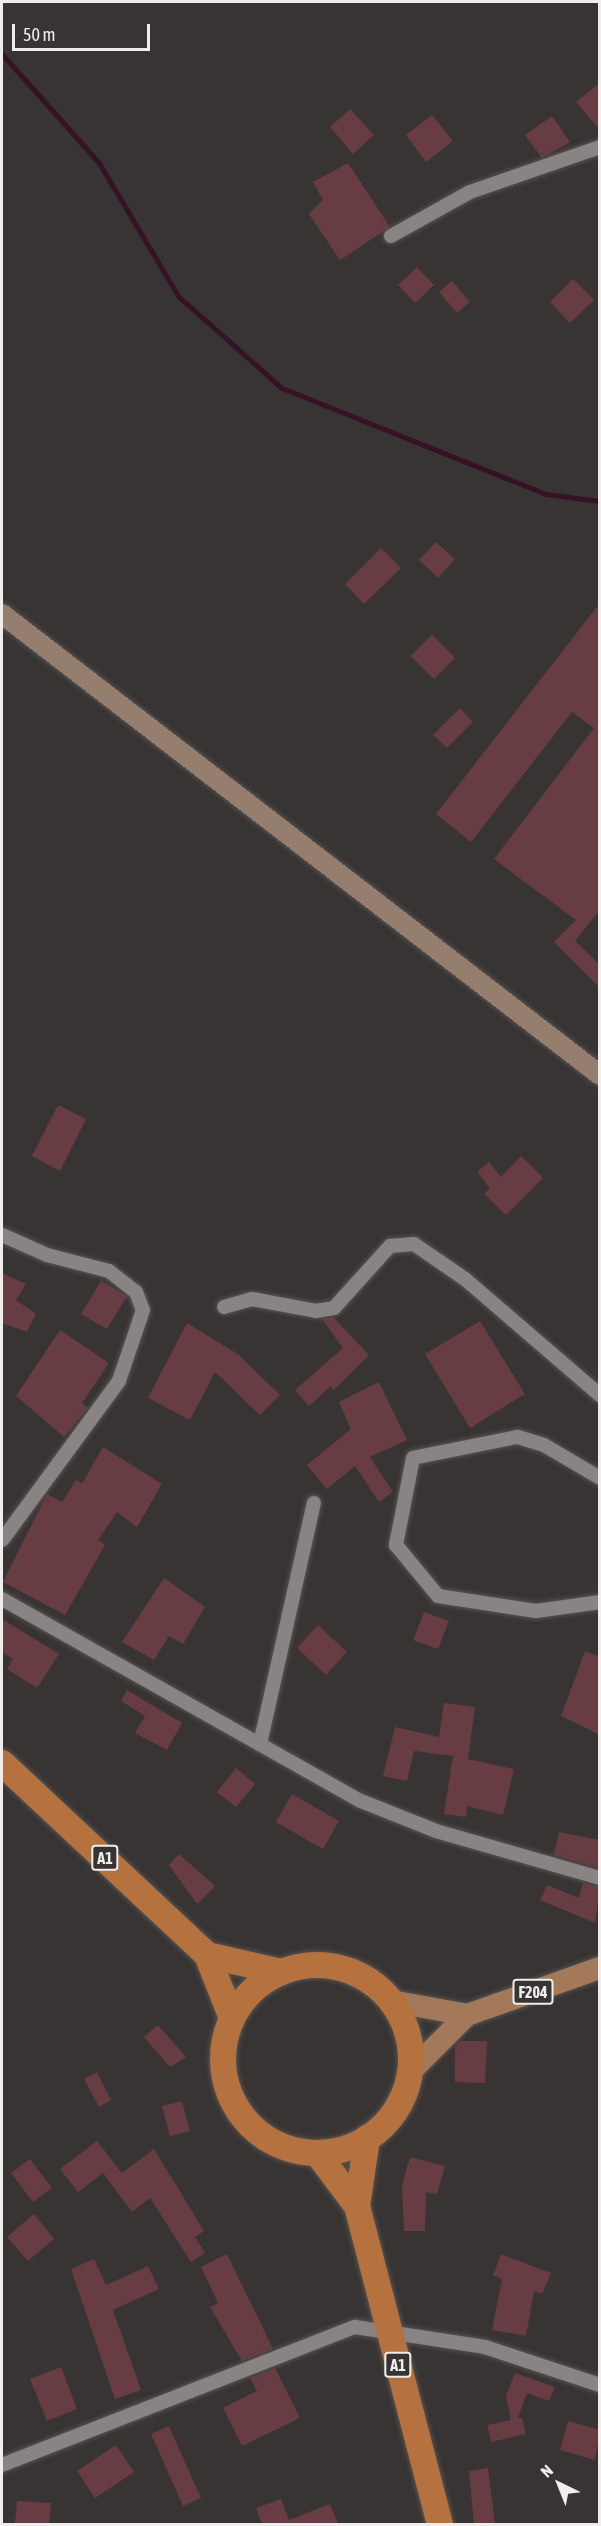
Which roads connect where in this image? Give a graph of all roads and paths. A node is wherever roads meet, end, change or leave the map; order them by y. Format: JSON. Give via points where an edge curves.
{"nodes":[{"id":1,"x":600,"y":147,"type":"edge"},
{"id":2,"x":391,"y":236,"type":"dead end"},
{"id":3,"x":2,"y":614,"type":"edge"},
{"id":4,"x":600,"y":1075,"type":"edge"},
{"id":5,"x":2,"y":1235,"type":"edge"},
{"id":6,"x":224,"y":1307,"type":"dead end"},
{"id":7,"x":600,"y":1395,"type":"edge"},
{"id":8,"x":600,"y":1478,"type":"edge"},
{"id":9,"x":314,"y":1503,"type":"dead end"},
{"id":10,"x":2,"y":1540,"type":"edge"},
{"id":11,"x":2,"y":1599,"type":"edge"},
{"id":12,"x":600,"y":1602,"type":"edge"},
{"id":13,"x":260,"y":1744,"type":"junction"},
{"id":14,"x":2,"y":1762,"type":"edge"},
{"id":15,"x":600,"y":1878,"type":"edge"},
{"id":16,"x":207,"y":1955,"type":"junction"},
{"id":17,"x":600,"y":1968,"type":"edge"},
{"id":18,"x":282,"y":1972,"type":"junction"},
{"id":19,"x":391,"y":2001,"type":"junction"},
{"id":20,"x":466,"y":2015,"type":"junction"},
{"id":21,"x":232,"y":2018,"type":"junction"},
{"id":22,"x":413,"y":2069,"type":"junction"},
{"id":23,"x":367,"y":2138,"type":"junction"},
{"id":24,"x":317,"y":2152,"type":"junction"},
{"id":25,"x":357,"y":2206,"type":"junction"},
{"id":26,"x":388,"y":2329,"type":"junction"},
{"id":27,"x":600,"y":2385,"type":"edge"},
{"id":28,"x":2,"y":2465,"type":"edge"},
{"id":29,"x":440,"y":2524,"type":"edge"}],
"edges":[{"from":1,"to":2,"type":"street","via":[[470,192]]},
{"from":3,"to":4,"type":"main road"},
{"from":5,"to":10,"type":"street","via":[[47,1255],[109,1271],[136,1292],[143,1310],[119,1381]]},
{"from":6,"to":7,"type":"street","via":[[252,1299],[316,1311],[334,1308],[390,1246],[414,1244],[465,1279]]},
{"from":8,"to":12,"type":"street","via":[[544,1445],[517,1437],[413,1458],[396,1545],[438,1596],[536,1611]]},
{"from":9,"to":13,"type":"street"},
{"from":11,"to":13,"type":"street"},
{"from":13,"to":15,"type":"street","via":[[361,1801],[436,1831]]},
{"from":14,"to":16,"type":"highway","number":"A1"},
{"from":16,"to":18,"type":"highway"},
{"from":16,"to":21,"type":"highway","number":"A1"},
{"from":17,"to":20,"type":"main road","number":"F204"},
{"from":18,"to":19,"type":"highway","via":[[333,1966],[365,1978]]},
{"from":18,"to":21,"type":"highway","via":[[252,1990]]},
{"from":19,"to":20,"type":"main road","number":"F204"},
{"from":19,"to":22,"type":"highway","via":[[406,2031]]},
{"from":20,"to":22,"type":"main road","number":"F204"},
{"from":21,"to":24,"type":"highway","via":[[223,2069],[237,2109],[268,2139]]},
{"from":22,"to":23,"type":"highway","via":[[392,2114]]},
{"from":23,"to":24,"type":"highway"},
{"from":23,"to":25,"type":"highway","number":"A1"},
{"from":24,"to":25,"type":"highway","number":"A1"},
{"from":25,"to":26,"type":"highway","number":"A1"},
{"from":26,"to":27,"type":"street","via":[[485,2347]]},
{"from":26,"to":28,"type":"street","via":[[354,2326]]},
{"from":26,"to":29,"type":"highway","number":"A1"}]}
